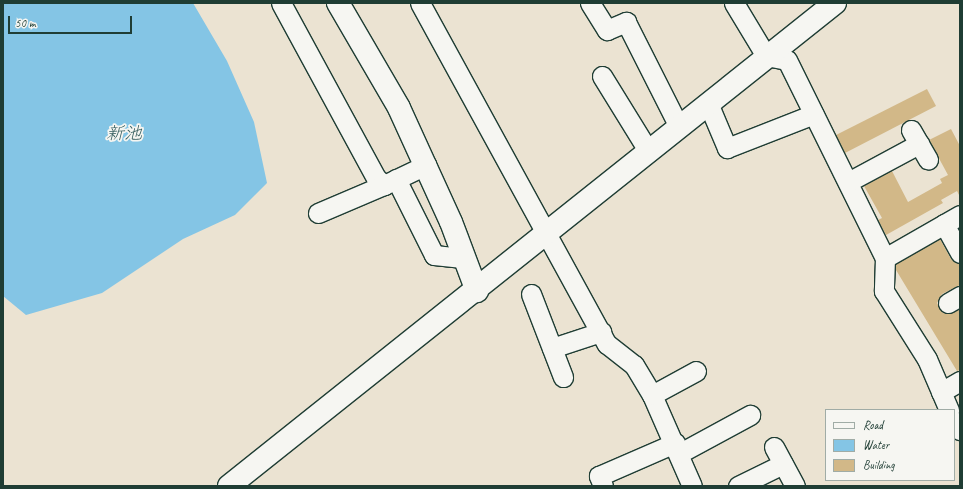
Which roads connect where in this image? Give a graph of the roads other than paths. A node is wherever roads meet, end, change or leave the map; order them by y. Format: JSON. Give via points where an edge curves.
{"nodes":[{"id":1,"x":281,"y":3,"type":"edge"},
{"id":2,"x":338,"y":3,"type":"edge"},
{"id":3,"x":420,"y":3,"type":"edge"},
{"id":4,"x":590,"y":3,"type":"edge"},
{"id":5,"x":734,"y":3,"type":"edge"},
{"id":6,"x":835,"y":3,"type":"edge"},
{"id":7,"x":766,"y":56,"type":"junction"},
{"id":8,"x":602,"y":76,"type":"dead end"},
{"id":9,"x":708,"y":103,"type":"junction"},
{"id":10,"x":814,"y":114,"type":"junction"},
{"id":11,"x":679,"y":127,"type":"junction"},
{"id":12,"x":919,"y":145,"type":"dead end"},
{"id":13,"x":649,"y":152,"type":"junction"},
{"id":14,"x":426,"y":165,"type":"junction"},
{"id":15,"x":390,"y":182,"type":"junction"},
{"id":16,"x":848,"y":182,"type":"junction"},
{"id":17,"x":318,"y":214,"type":"dead end"},
{"id":18,"x":960,"y":215,"type":"edge"},
{"id":19,"x":944,"y":224,"type":"junction"},
{"id":20,"x":547,"y":234,"type":"junction"},
{"id":21,"x":960,"y":254,"type":"edge"},
{"id":22,"x":465,"y":258,"type":"junction"},
{"id":23,"x":885,"y":258,"type":"junction"},
{"id":24,"x":477,"y":291,"type":"junction"},
{"id":25,"x":531,"y":294,"type":"dead end"},
{"id":26,"x":601,"y":332,"type":"junction"},
{"id":27,"x":552,"y":348,"type":"junction"},
{"id":28,"x":696,"y":371,"type":"dead end"},
{"id":29,"x":564,"y":377,"type":"dead end"},
{"id":30,"x":960,"y":381,"type":"edge"},
{"id":31,"x":941,"y":392,"type":"junction"},
{"id":32,"x":652,"y":396,"type":"junction"},
{"id":33,"x":949,"y":409,"type":"edge"},
{"id":34,"x":750,"y":415,"type":"dead end"},
{"id":35,"x":677,"y":448,"type":"junction"},
{"id":36,"x":774,"y":448,"type":"dead end"},
{"id":37,"x":783,"y":464,"type":"junction"},
{"id":38,"x":230,"y":486,"type":"edge"},
{"id":39,"x":603,"y":486,"type":"edge"},
{"id":40,"x":692,"y":486,"type":"edge"},
{"id":41,"x":738,"y":486,"type":"edge"},
{"id":42,"x":795,"y":486,"type":"edge"}],
"edges":[{"from":1,"to":15,"type":"street","via":[[376,178]]},
{"from":2,"to":14,"type":"street","via":[[399,108]]},
{"from":3,"to":20,"type":"street"},
{"from":4,"to":11,"type":"street","via":[[607,30],[626,22]]},
{"from":5,"to":7,"type":"street"},
{"from":6,"to":7,"type":"street"},
{"from":7,"to":9,"type":"street"},
{"from":7,"to":10,"type":"street","via":[[787,60]]},
{"from":8,"to":13,"type":"street"},
{"from":9,"to":10,"type":"street","via":[[727,148]]},
{"from":9,"to":11,"type":"street"},
{"from":10,"to":16,"type":"street"},
{"from":11,"to":13,"type":"street"},
{"from":12,"to":16,"type":"street"},
{"from":13,"to":20,"type":"street"},
{"from":14,"to":15,"type":"street"},
{"from":14,"to":22,"type":"street"},
{"from":15,"to":17,"type":"street"},
{"from":15,"to":22,"type":"street","via":[[434,255]]},
{"from":16,"to":23,"type":"street"},
{"from":18,"to":19,"type":"street"},
{"from":19,"to":21,"type":"street"},
{"from":19,"to":23,"type":"street"},
{"from":20,"to":24,"type":"street"},
{"from":20,"to":26,"type":"street"},
{"from":22,"to":24,"type":"street"},
{"from":23,"to":31,"type":"street","via":[[884,291],[927,359]]},
{"from":24,"to":38,"type":"street"},
{"from":25,"to":27,"type":"street"},
{"from":26,"to":27,"type":"street"},
{"from":26,"to":32,"type":"street","via":[[607,344],[634,365]]},
{"from":27,"to":29,"type":"street"},
{"from":28,"to":32,"type":"street"},
{"from":30,"to":31,"type":"street"},
{"from":31,"to":33,"type":"street"},
{"from":32,"to":35,"type":"street"},
{"from":34,"to":35,"type":"street"},
{"from":35,"to":39,"type":"street","via":[[599,476]]},
{"from":35,"to":40,"type":"street"},
{"from":36,"to":37,"type":"street"},
{"from":37,"to":41,"type":"street"},
{"from":37,"to":42,"type":"street"}]}
